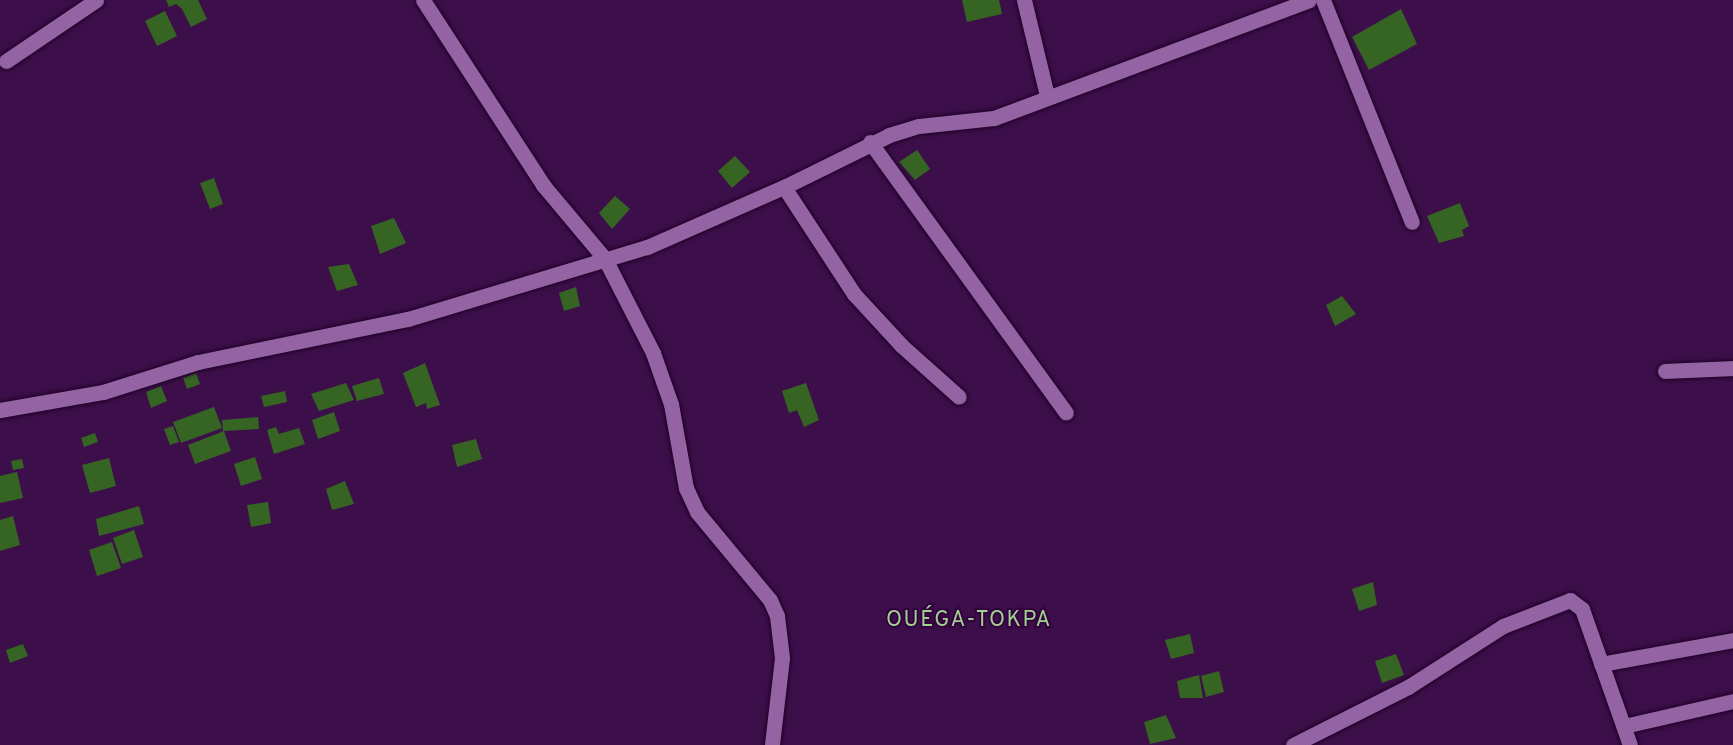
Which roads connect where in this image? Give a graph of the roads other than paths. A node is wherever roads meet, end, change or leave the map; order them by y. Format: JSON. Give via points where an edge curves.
{"nodes":[{"id":1,"x":96,"y":0,"type":"edge"},
{"id":2,"x":423,"y":0,"type":"edge"},
{"id":3,"x":1024,"y":0,"type":"edge"},
{"id":4,"x":1310,"y":0,"type":"edge"},
{"id":5,"x":1323,"y":0,"type":"edge"},
{"id":6,"x":6,"y":61,"type":"dead end"},
{"id":7,"x":1047,"y":96,"type":"junction"},
{"id":8,"x":870,"y":142,"type":"junction"},
{"id":9,"x":784,"y":188,"type":"junction"},
{"id":10,"x":1412,"y":222,"type":"dead end"},
{"id":11,"x":605,"y":259,"type":"junction"},
{"id":12,"x":1733,"y":368,"type":"edge"},
{"id":13,"x":1665,"y":371,"type":"dead end"},
{"id":14,"x":959,"y":397,"type":"dead end"},
{"id":15,"x":0,"y":410,"type":"edge"},
{"id":16,"x":1066,"y":413,"type":"dead end"},
{"id":17,"x":1733,"y":640,"type":"edge"},
{"id":18,"x":1601,"y":664,"type":"junction"},
{"id":19,"x":1733,"y":700,"type":"edge"},
{"id":20,"x":1624,"y":726,"type":"junction"},
{"id":21,"x":772,"y":745,"type":"edge"},
{"id":22,"x":1293,"y":745,"type":"edge"},
{"id":23,"x":1630,"y":745,"type":"edge"}],
"edges":[{"from":1,"to":6,"type":"street"},
{"from":2,"to":11,"type":"street","via":[[543,185]]},
{"from":3,"to":7,"type":"street"},
{"from":4,"to":7,"type":"street","via":[[1240,29]]},
{"from":5,"to":10,"type":"street"},
{"from":7,"to":8,"type":"street","via":[[994,118],[919,126]]},
{"from":8,"to":9,"type":"street"},
{"from":8,"to":16,"type":"street"},
{"from":9,"to":11,"type":"street","via":[[647,247]]},
{"from":9,"to":14,"type":"street","via":[[854,294],[902,346]]},
{"from":11,"to":15,"type":"street","via":[[408,319],[198,362],[103,392]]},
{"from":11,"to":21,"type":"street","via":[[653,354],[671,404],[686,488],[697,512],[770,600],[777,616],[782,658]]},
{"from":12,"to":13,"type":"street"},
{"from":17,"to":18,"type":"street"},
{"from":18,"to":20,"type":"street"},
{"from":18,"to":22,"type":"street","via":[[1582,609],[1570,600],[1555,602],[1503,626],[1383,701]]},
{"from":19,"to":20,"type":"street"},
{"from":20,"to":23,"type":"street"}]}
